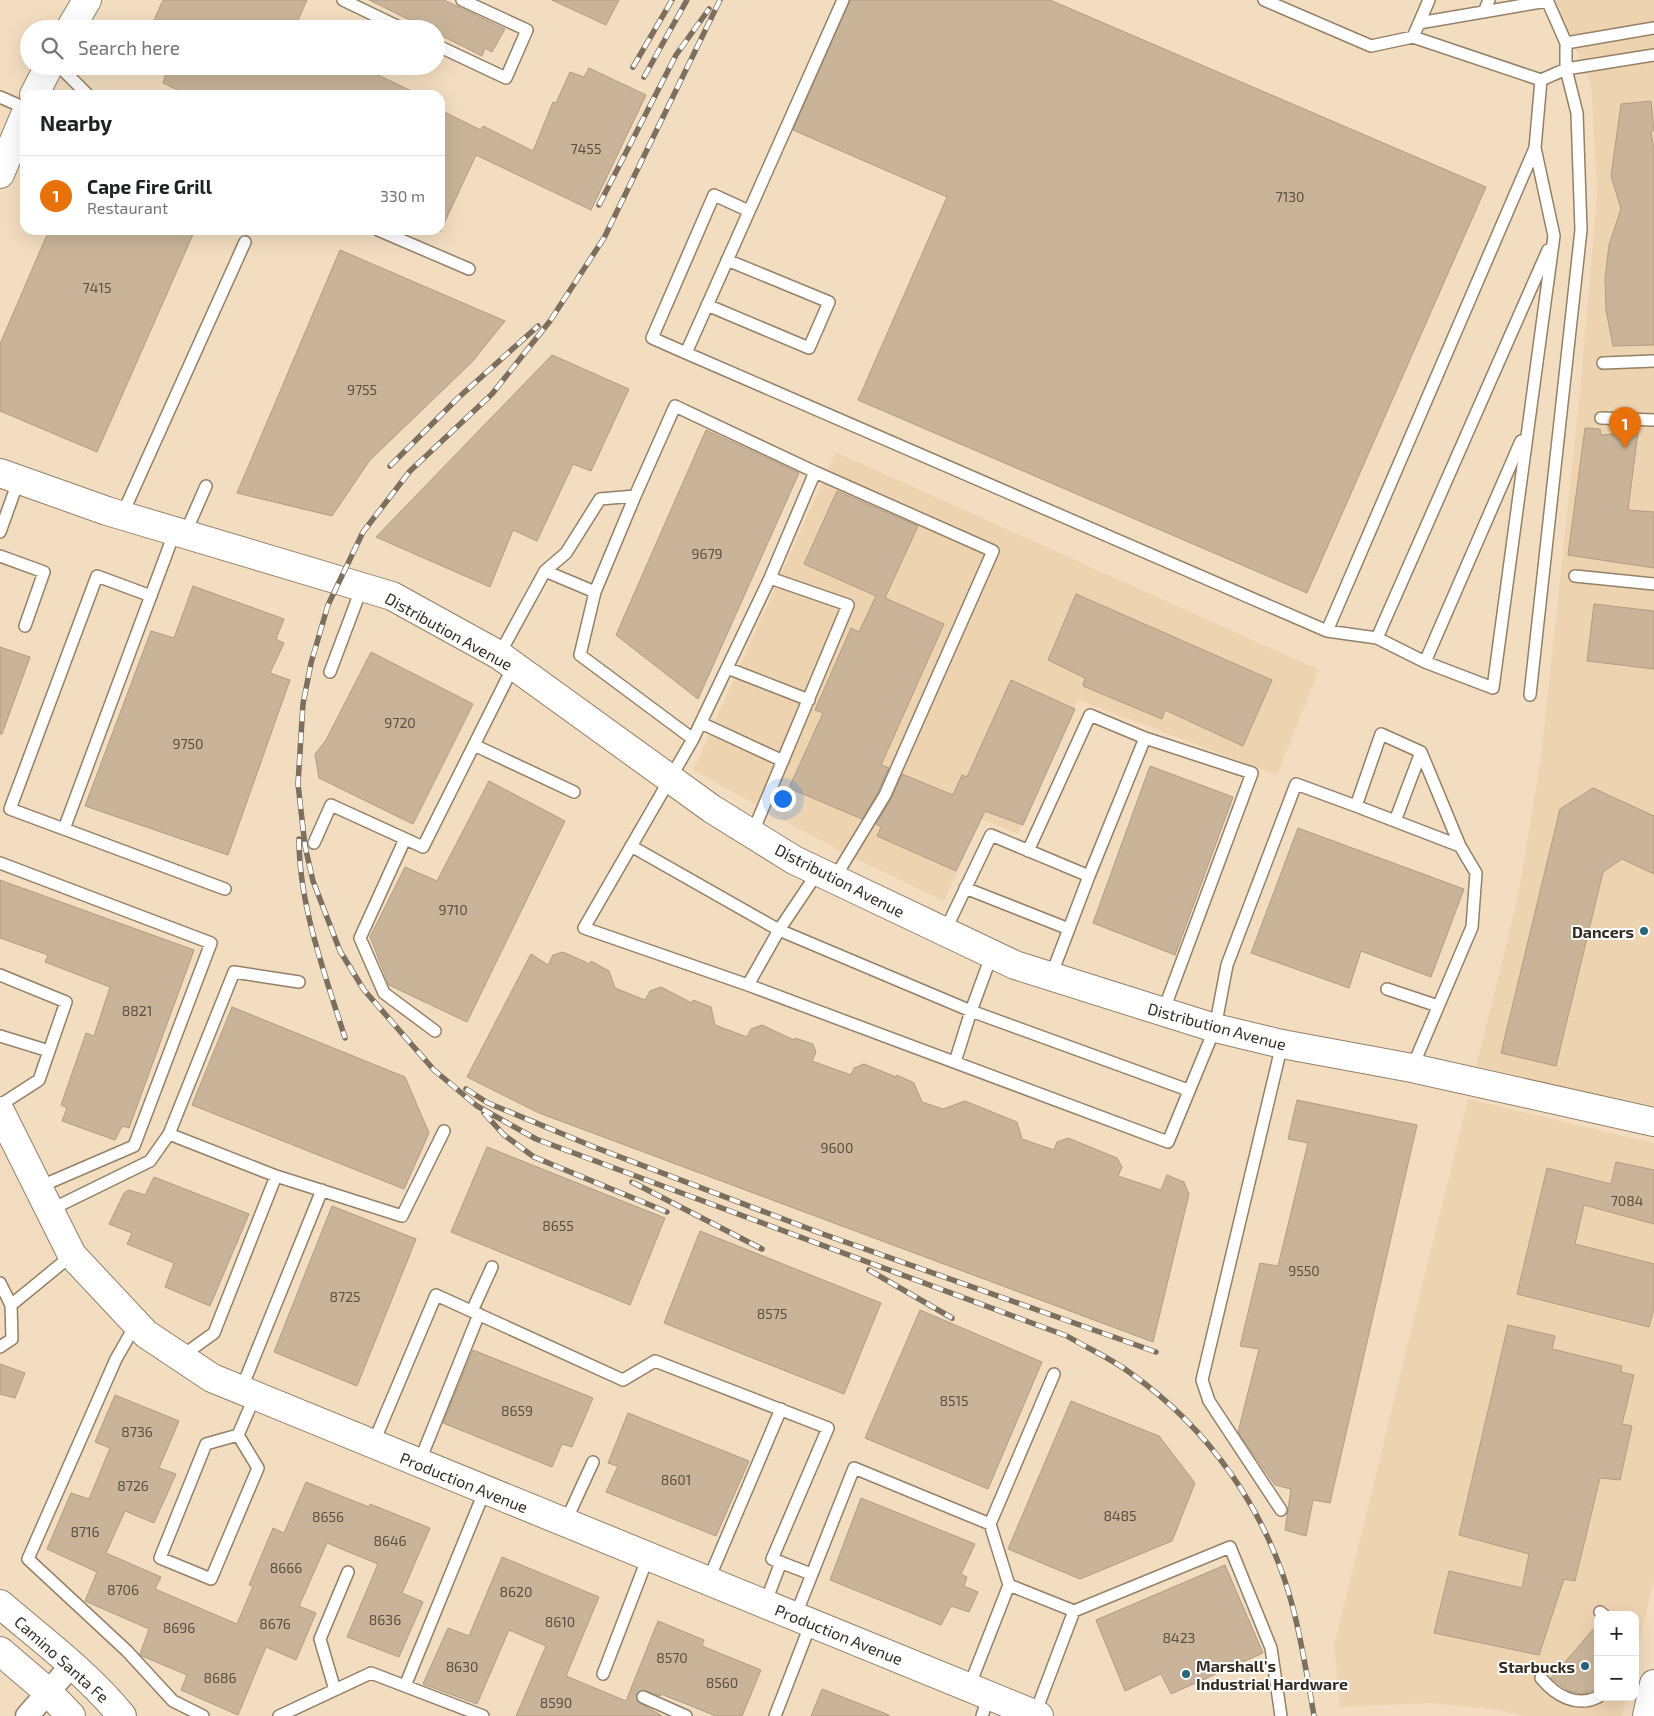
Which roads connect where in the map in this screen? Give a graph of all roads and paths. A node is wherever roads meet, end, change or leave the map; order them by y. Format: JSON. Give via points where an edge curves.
{"nodes":[{"id":1,"x":343,"y":0,"type":"edge"},
{"id":2,"x":462,"y":0,"type":"edge"},
{"id":3,"x":842,"y":0,"type":"edge"},
{"id":4,"x":1264,"y":0,"type":"edge"},
{"id":5,"x":1429,"y":0,"type":"edge"},
{"id":6,"x":1489,"y":0,"type":"edge"},
{"id":7,"x":1547,"y":0,"type":"edge"},
{"id":8,"x":1484,"y":12,"type":"junction"},
{"id":9,"x":384,"y":20,"type":"edge"},
{"id":10,"x":1419,"y":23,"type":"junction"},
{"id":11,"x":1654,"y":28,"type":"edge"},
{"id":12,"x":1413,"y":37,"type":"junction"},
{"id":13,"x":1566,"y":43,"type":"junction"},
{"id":14,"x":445,"y":48,"type":"edge"},
{"id":15,"x":1654,"y":55,"type":"edge"},
{"id":16,"x":1566,"y":69,"type":"junction"},
{"id":17,"x":44,"y":75,"type":"edge"},
{"id":18,"x":68,"y":75,"type":"edge"},
{"id":19,"x":1541,"y":80,"type":"junction"},
{"id":20,"x":37,"y":90,"type":"edge"},
{"id":21,"x":83,"y":90,"type":"edge"},
{"id":22,"x":0,"y":97,"type":"edge"},
{"id":23,"x":20,"y":106,"type":"edge"},
{"id":24,"x":20,"y":134,"type":"edge"},
{"id":25,"x":1535,"y":148,"type":"junction"},
{"id":26,"x":0,"y":174,"type":"edge"},
{"id":27,"x":749,"y":210,"type":"junction"},
{"id":28,"x":389,"y":235,"type":"edge"},
{"id":29,"x":1554,"y":236,"type":"junction"},
{"id":30,"x":245,"y":242,"type":"dead end"},
{"id":31,"x":727,"y":260,"type":"junction"},
{"id":32,"x":469,"y":270,"type":"dead end"},
{"id":33,"x":707,"y":305,"type":"junction"},
{"id":34,"x":686,"y":353,"type":"junction"},
{"id":35,"x":1654,"y":361,"type":"edge"},
{"id":36,"x":1603,"y":364,"type":"dead end"},
{"id":37,"x":1601,"y":418,"type":"dead end"},
{"id":38,"x":1654,"y":420,"type":"edge"},
{"id":39,"x":1526,"y":428,"type":"junction"},
{"id":40,"x":815,"y":472,"type":"junction"},
{"id":41,"x":10,"y":476,"type":"edge"},
{"id":42,"x":206,"y":486,"type":"dead end"},
{"id":43,"x":635,"y":496,"type":"junction"},
{"id":44,"x":122,"y":515,"type":"junction"},
{"id":45,"x":0,"y":532,"type":"edge"},
{"id":46,"x":180,"y":532,"type":"junction"},
{"id":47,"x":0,"y":556,"type":"edge"},
{"id":48,"x":545,"y":571,"type":"junction"},
{"id":49,"x":1575,"y":576,"type":"dead end"},
{"id":50,"x":770,"y":578,"type":"junction"},
{"id":51,"x":1654,"y":584,"type":"edge"},
{"id":52,"x":362,"y":587,"type":"junction"},
{"id":53,"x":595,"y":592,"type":"junction"},
{"id":54,"x":151,"y":596,"type":"junction"},
{"id":55,"x":26,"y":626,"type":"dead end"},
{"id":56,"x":1327,"y":631,"type":"junction"},
{"id":57,"x":1377,"y":638,"type":"junction"},
{"id":58,"x":506,"y":660,"type":"junction"},
{"id":59,"x":1425,"y":662,"type":"junction"},
{"id":60,"x":727,"y":668,"type":"junction"},
{"id":61,"x":330,"y":672,"type":"dead end"},
{"id":62,"x":1530,"y":695,"type":"dead end"},
{"id":63,"x":809,"y":700,"type":"junction"},
{"id":64,"x":701,"y":723,"type":"junction"},
{"id":65,"x":1145,"y":738,"type":"junction"},
{"id":66,"x":693,"y":739,"type":"junction"},
{"id":67,"x":474,"y":745,"type":"junction"},
{"id":68,"x":1421,"y":752,"type":"junction"},
{"id":69,"x":783,"y":761,"type":"junction"},
{"id":70,"x":670,"y":778,"type":"junction"},
{"id":71,"x":574,"y":792,"type":"dead end"},
{"id":72,"x":1356,"y":806,"type":"junction"},
{"id":73,"x":1395,"y":821,"type":"junction"},
{"id":74,"x":64,"y":829,"type":"junction"},
{"id":75,"x":752,"y":834,"type":"junction"},
{"id":76,"x":405,"y":839,"type":"junction"},
{"id":77,"x":314,"y":843,"type":"dead end"},
{"id":78,"x":631,"y":846,"type":"junction"},
{"id":79,"x":1460,"y":846,"type":"junction"},
{"id":80,"x":1028,"y":851,"type":"junction"},
{"id":81,"x":0,"y":863,"type":"edge"},
{"id":82,"x":826,"y":875,"type":"junction"},
{"id":83,"x":1088,"y":876,"type":"junction"},
{"id":84,"x":965,"y":888,"type":"junction"},
{"id":85,"x":225,"y":889,"type":"dead end"},
{"id":86,"x":1069,"y":929,"type":"junction"},
{"id":87,"x":779,"y":930,"type":"junction"},
{"id":88,"x":945,"y":931,"type":"junction"},
{"id":89,"x":992,"y":954,"type":"junction"},
{"id":90,"x":0,"y":975,"type":"edge"},
{"id":91,"x":1051,"y":976,"type":"junction"},
{"id":92,"x":299,"y":982,"type":"dead end"},
{"id":93,"x":748,"y":986,"type":"junction"},
{"id":94,"x":1387,"y":989,"type":"dead end"},
{"id":95,"x":1438,"y":1006,"type":"junction"},
{"id":96,"x":971,"y":1011,"type":"junction"},
{"id":97,"x":1163,"y":1012,"type":"junction"},
{"id":98,"x":1215,"y":1028,"type":"junction"},
{"id":99,"x":435,"y":1031,"type":"dead end"},
{"id":100,"x":0,"y":1036,"type":"edge"},
{"id":101,"x":1282,"y":1044,"type":"junction"},
{"id":102,"x":49,"y":1051,"type":"junction"},
{"id":103,"x":955,"y":1062,"type":"junction"},
{"id":104,"x":1412,"y":1068,"type":"junction"},
{"id":105,"x":1188,"y":1090,"type":"junction"},
{"id":106,"x":0,"y":1106,"type":"edge"},
{"id":107,"x":0,"y":1111,"type":"edge"},
{"id":108,"x":1654,"y":1122,"type":"edge"},
{"id":109,"x":444,"y":1131,"type":"dead end"},
{"id":110,"x":169,"y":1134,"type":"junction"},
{"id":111,"x":276,"y":1176,"type":"junction"},
{"id":112,"x":322,"y":1190,"type":"junction"},
{"id":113,"x":44,"y":1199,"type":"junction"},
{"id":114,"x":72,"y":1254,"type":"junction"},
{"id":115,"x":492,"y":1267,"type":"dead end"},
{"id":116,"x":0,"y":1283,"type":"edge"},
{"id":117,"x":11,"y":1305,"type":"junction"},
{"id":118,"x":476,"y":1313,"type":"junction"},
{"id":119,"x":136,"y":1324,"type":"junction"},
{"id":120,"x":0,"y":1347,"type":"edge"},
{"id":121,"x":180,"y":1357,"type":"junction"},
{"id":122,"x":1054,"y":1374,"type":"dead end"},
{"id":123,"x":248,"y":1393,"type":"junction"},
{"id":124,"x":781,"y":1409,"type":"junction"},
{"id":125,"x":238,"y":1435,"type":"junction"},
{"id":126,"x":373,"y":1444,"type":"junction"},
{"id":127,"x":593,"y":1462,"type":"dead end"},
{"id":128,"x":419,"y":1463,"type":"junction"},
{"id":129,"x":485,"y":1490,"type":"junction"},
{"id":130,"x":1281,"y":1510,"type":"dead end"},
{"id":131,"x":565,"y":1523,"type":"junction"},
{"id":132,"x":990,"y":1524,"type":"junction"},
{"id":133,"x":648,"y":1557,"type":"junction"},
{"id":134,"x":781,"y":1562,"type":"junction"},
{"id":135,"x":348,"y":1572,"type":"dead end"},
{"id":136,"x":812,"y":1574,"type":"junction"},
{"id":137,"x":708,"y":1581,"type":"junction"},
{"id":138,"x":1009,"y":1585,"type":"junction"},
{"id":139,"x":0,"y":1604,"type":"edge"},
{"id":140,"x":765,"y":1604,"type":"junction"},
{"id":141,"x":1074,"y":1611,"type":"junction"},
{"id":142,"x":803,"y":1620,"type":"junction"},
{"id":143,"x":0,"y":1651,"type":"edge"},
{"id":144,"x":71,"y":1666,"type":"junction"},
{"id":145,"x":603,"y":1674,"type":"dead end"},
{"id":146,"x":1541,"y":1678,"type":"dead end"},
{"id":147,"x":1654,"y":1684,"type":"edge"},
{"id":148,"x":405,"y":1686,"type":"junction"},
{"id":149,"x":335,"y":1690,"type":"junction"},
{"id":150,"x":48,"y":1692,"type":"junction"},
{"id":151,"x":644,"y":1697,"type":"dead end"},
{"id":152,"x":980,"y":1699,"type":"edge"},
{"id":153,"x":1594,"y":1699,"type":"edge"},
{"id":154,"x":1037,"y":1715,"type":"edge"},
{"id":155,"x":27,"y":1716,"type":"edge"},
{"id":156,"x":71,"y":1716,"type":"edge"},
{"id":157,"x":122,"y":1716,"type":"edge"},
{"id":158,"x":203,"y":1716,"type":"edge"},
{"id":159,"x":279,"y":1716,"type":"edge"},
{"id":160,"x":483,"y":1716,"type":"edge"},
{"id":161,"x":686,"y":1716,"type":"edge"},
{"id":162,"x":775,"y":1716,"type":"edge"},
{"id":163,"x":1281,"y":1716,"type":"edge"},
{"id":164,"x":1647,"y":1716,"type":"edge"}],
"edges":[{"from":1,"to":9,"type":"lane"},
{"from":2,"to":14,"type":"lane","via":[[527,30],[506,78]]},
{"from":3,"to":27,"type":"lane"},
{"from":4,"to":12,"type":"lane","via":[[1371,46]]},
{"from":5,"to":10,"type":"lane"},
{"from":6,"to":8,"type":"lane"},
{"from":7,"to":8,"type":"lane"},
{"from":7,"to":13,"type":"lane"},
{"from":8,"to":10,"type":"lane"},
{"from":10,"to":12,"type":"lane"},
{"from":11,"to":13,"type":"lane"},
{"from":12,"to":19,"type":"lane"},
{"from":13,"to":16,"type":"lane"},
{"from":15,"to":16,"type":"lane"},
{"from":16,"to":19,"type":"lane"},
{"from":16,"to":62,"type":"lane","via":[[1577,112],[1581,230]]},
{"from":17,"to":20,"type":"street"},
{"from":18,"to":21,"type":"lane"},
{"from":19,"to":25,"type":"lane"},
{"from":22,"to":23,"type":"lane"},
{"from":24,"to":26,"type":"street"},
{"from":25,"to":29,"type":"lane"},
{"from":25,"to":56,"type":"lane"},
{"from":27,"to":31,"type":"lane"},
{"from":27,"to":34,"type":"lane","via":[[714,195],[652,338]]},
{"from":28,"to":32,"type":"lane"},
{"from":29,"to":39,"type":"lane"},
{"from":29,"to":57,"type":"lane"},
{"from":30,"to":44,"type":"lane"},
{"from":31,"to":33,"type":"lane"},
{"from":31,"to":33,"type":"lane","via":[[829,302],[810,348]]},
{"from":33,"to":34,"type":"lane"},
{"from":34,"to":56,"type":"lane"},
{"from":35,"to":36,"type":"lane"},
{"from":37,"to":38,"type":"lane"},
{"from":39,"to":59,"type":"lane"},
{"from":39,"to":59,"type":"lane","via":[[1493,688]]},
{"from":40,"to":43,"type":"lane","via":[[675,406]]},
{"from":40,"to":50,"type":"lane"},
{"from":40,"to":82,"type":"lane","via":[[993,551],[885,795]]},
{"from":41,"to":44,"type":"street","name":"Distribution Avenue"},
{"from":41,"to":45,"type":"lane"},
{"from":42,"to":46,"type":"lane"},
{"from":43,"to":48,"type":"lane","via":[[600,499],[566,553]]},
{"from":43,"to":53,"type":"lane"},
{"from":44,"to":46,"type":"street","name":"Distribution Avenue"},
{"from":46,"to":52,"type":"street","name":"Distribution Avenue"},
{"from":46,"to":54,"type":"lane"},
{"from":47,"to":55,"type":"lane","via":[[44,572]]},
{"from":48,"to":53,"type":"lane"},
{"from":48,"to":58,"type":"lane"},
{"from":49,"to":51,"type":"lane"},
{"from":50,"to":60,"type":"lane"},
{"from":50,"to":63,"type":"lane","via":[[848,605]]},
{"from":52,"to":58,"type":"street","name":"Distribution Avenue","via":[[392,596]]},
{"from":52,"to":61,"type":"lane"},
{"from":53,"to":66,"type":"lane","via":[[580,655]]},
{"from":54,"to":74,"type":"lane"},
{"from":54,"to":74,"type":"lane","via":[[97,576],[10,809]]},
{"from":56,"to":57,"type":"lane"},
{"from":57,"to":59,"type":"lane"},
{"from":58,"to":67,"type":"lane"},
{"from":58,"to":70,"type":"street","name":"Distribution Avenue"},
{"from":60,"to":63,"type":"lane"},
{"from":60,"to":64,"type":"lane"},
{"from":63,"to":69,"type":"lane"},
{"from":64,"to":66,"type":"lane"},
{"from":64,"to":69,"type":"lane"},
{"from":65,"to":80,"type":"lane","via":[[1090,715]]},
{"from":65,"to":83,"type":"lane"},
{"from":65,"to":97,"type":"lane","via":[[1252,773]]},
{"from":66,"to":70,"type":"lane"},
{"from":67,"to":71,"type":"lane"},
{"from":67,"to":76,"type":"lane","via":[[423,847]]},
{"from":68,"to":72,"type":"lane","via":[[1381,734]]},
{"from":68,"to":73,"type":"lane"},
{"from":68,"to":79,"type":"lane"},
{"from":69,"to":75,"type":"lane"},
{"from":70,"to":75,"type":"street","name":"Distribution Avenue"},
{"from":70,"to":78,"type":"lane"},
{"from":72,"to":73,"type":"lane"},
{"from":72,"to":98,"type":"lane","via":[[1296,784],[1227,965]]},
{"from":73,"to":79,"type":"lane"},
{"from":74,"to":85,"type":"lane"},
{"from":75,"to":82,"type":"street","name":"Distribution Avenue"},
{"from":76,"to":77,"type":"lane","via":[[331,805]]},
{"from":76,"to":99,"type":"lane","via":[[360,938],[384,992]]},
{"from":78,"to":87,"type":"lane"},
{"from":78,"to":93,"type":"lane","via":[[584,928]]},
{"from":79,"to":95,"type":"lane","via":[[1476,873],[1472,927]]},
{"from":80,"to":83,"type":"lane"},
{"from":80,"to":84,"type":"lane","via":[[990,835]]},
{"from":81,"to":113,"type":"lane","via":[[212,943],[134,1146]]},
{"from":82,"to":87,"type":"lane"},
{"from":82,"to":88,"type":"street","name":"Distribution Avenue"},
{"from":83,"to":86,"type":"lane"},
{"from":84,"to":86,"type":"lane"},
{"from":84,"to":88,"type":"lane"},
{"from":86,"to":91,"type":"lane"},
{"from":87,"to":93,"type":"lane"},
{"from":87,"to":96,"type":"lane"},
{"from":88,"to":89,"type":"street","name":"Distribution Avenue"},
{"from":89,"to":91,"type":"street","name":"Distribution Avenue"},
{"from":89,"to":96,"type":"lane"},
{"from":90,"to":102,"type":"lane","via":[[66,1002]]},
{"from":91,"to":97,"type":"street","name":"Distribution Avenue"},
{"from":92,"to":110,"type":"lane","via":[[234,972]]},
{"from":93,"to":103,"type":"lane"},
{"from":94,"to":95,"type":"lane"},
{"from":95,"to":104,"type":"lane"},
{"from":96,"to":103,"type":"lane"},
{"from":96,"to":105,"type":"lane"},
{"from":97,"to":98,"type":"street","name":"Distribution Avenue"},
{"from":98,"to":101,"type":"street","name":"Distribution Avenue"},
{"from":98,"to":105,"type":"lane"},
{"from":100,"to":102,"type":"lane"},
{"from":101,"to":104,"type":"street","name":"Distribution Avenue"},
{"from":101,"to":130,"type":"lane","via":[[1202,1380],[1209,1401]]},
{"from":102,"to":106,"type":"lane","via":[[39,1080]]},
{"from":103,"to":105,"type":"lane","via":[[1168,1142]]},
{"from":104,"to":108,"type":"street","name":"Distribution Avenue"},
{"from":107,"to":113,"type":"street","name":"Production Avenue"},
{"from":109,"to":112,"type":"lane","via":[[402,1216]]},
{"from":110,"to":111,"type":"lane"},
{"from":110,"to":113,"type":"lane","via":[[150,1161]]},
{"from":111,"to":112,"type":"lane"},
{"from":111,"to":121,"type":"lane","via":[[214,1333]]},
{"from":112,"to":123,"type":"lane"},
{"from":113,"to":114,"type":"street","name":"Production Avenue"},
{"from":114,"to":117,"type":"lane"},
{"from":114,"to":119,"type":"street","name":"Production Avenue"},
{"from":115,"to":118,"type":"lane"},
{"from":116,"to":117,"type":"lane"},
{"from":117,"to":120,"type":"lane","via":[[12,1339]]},
{"from":118,"to":124,"type":"lane","via":[[623,1380],[655,1361]]},
{"from":118,"to":126,"type":"lane","via":[[436,1295]]},
{"from":118,"to":128,"type":"lane"},
{"from":119,"to":121,"type":"street","name":"Production Avenue"},
{"from":119,"to":158,"type":"lane","via":[[116,1360],[28,1559],[126,1651],[173,1701]]},
{"from":121,"to":123,"type":"street","name":"Production Avenue","via":[[212,1378]]},
{"from":122,"to":132,"type":"lane"},
{"from":123,"to":125,"type":"lane"},
{"from":123,"to":126,"type":"street","name":"Production Avenue"},
{"from":124,"to":134,"type":"lane","via":[[828,1428],[772,1559]]},
{"from":124,"to":137,"type":"lane"},
{"from":125,"to":125,"type":"lane","via":[[206,1444],[160,1558],[211,1579],[258,1468]]},
{"from":126,"to":128,"type":"street","name":"Production Avenue"},
{"from":127,"to":131,"type":"lane"},
{"from":128,"to":129,"type":"street","name":"Production Avenue"},
{"from":129,"to":131,"type":"street","name":"Production Avenue"},
{"from":129,"to":148,"type":"lane"},
{"from":131,"to":133,"type":"street","name":"Production Avenue"},
{"from":132,"to":136,"type":"lane","via":[[854,1468]]},
{"from":132,"to":138,"type":"lane"},
{"from":133,"to":137,"type":"street","name":"Production Avenue"},
{"from":133,"to":145,"type":"lane"},
{"from":134,"to":136,"type":"lane"},
{"from":134,"to":140,"type":"lane"},
{"from":135,"to":149,"type":"lane","via":[[320,1639]]},
{"from":136,"to":142,"type":"lane"},
{"from":137,"to":140,"type":"street","name":"Production Avenue"},
{"from":138,"to":141,"type":"lane"},
{"from":138,"to":152,"type":"lane"},
{"from":139,"to":144,"type":"street","name":"Camino Santa Fe"},
{"from":140,"to":142,"type":"street","name":"Production Avenue"},
{"from":141,"to":154,"type":"lane"},
{"from":141,"to":163,"type":"lane","via":[[1230,1547],[1271,1648]]},
{"from":142,"to":152,"type":"street","name":"Production Avenue"},
{"from":142,"to":162,"type":"lane"},
{"from":143,"to":150,"type":"street","name":"Camino Santa Fe"},
{"from":144,"to":150,"type":"street"},
{"from":144,"to":157,"type":"street","name":"Camino Santa Fe"},
{"from":146,"to":153,"type":"lane","via":[[1562,1697]]},
{"from":147,"to":164,"type":"street"},
{"from":148,"to":149,"type":"lane","via":[[371,1674]]},
{"from":148,"to":160,"type":"lane"},
{"from":149,"to":159,"type":"lane"},
{"from":150,"to":155,"type":"street"},
{"from":150,"to":156,"type":"street","name":"Camino Santa Fe"},
{"from":151,"to":161,"type":"lane"},
{"from":152,"to":154,"type":"street","name":"Production Avenue"}]}
